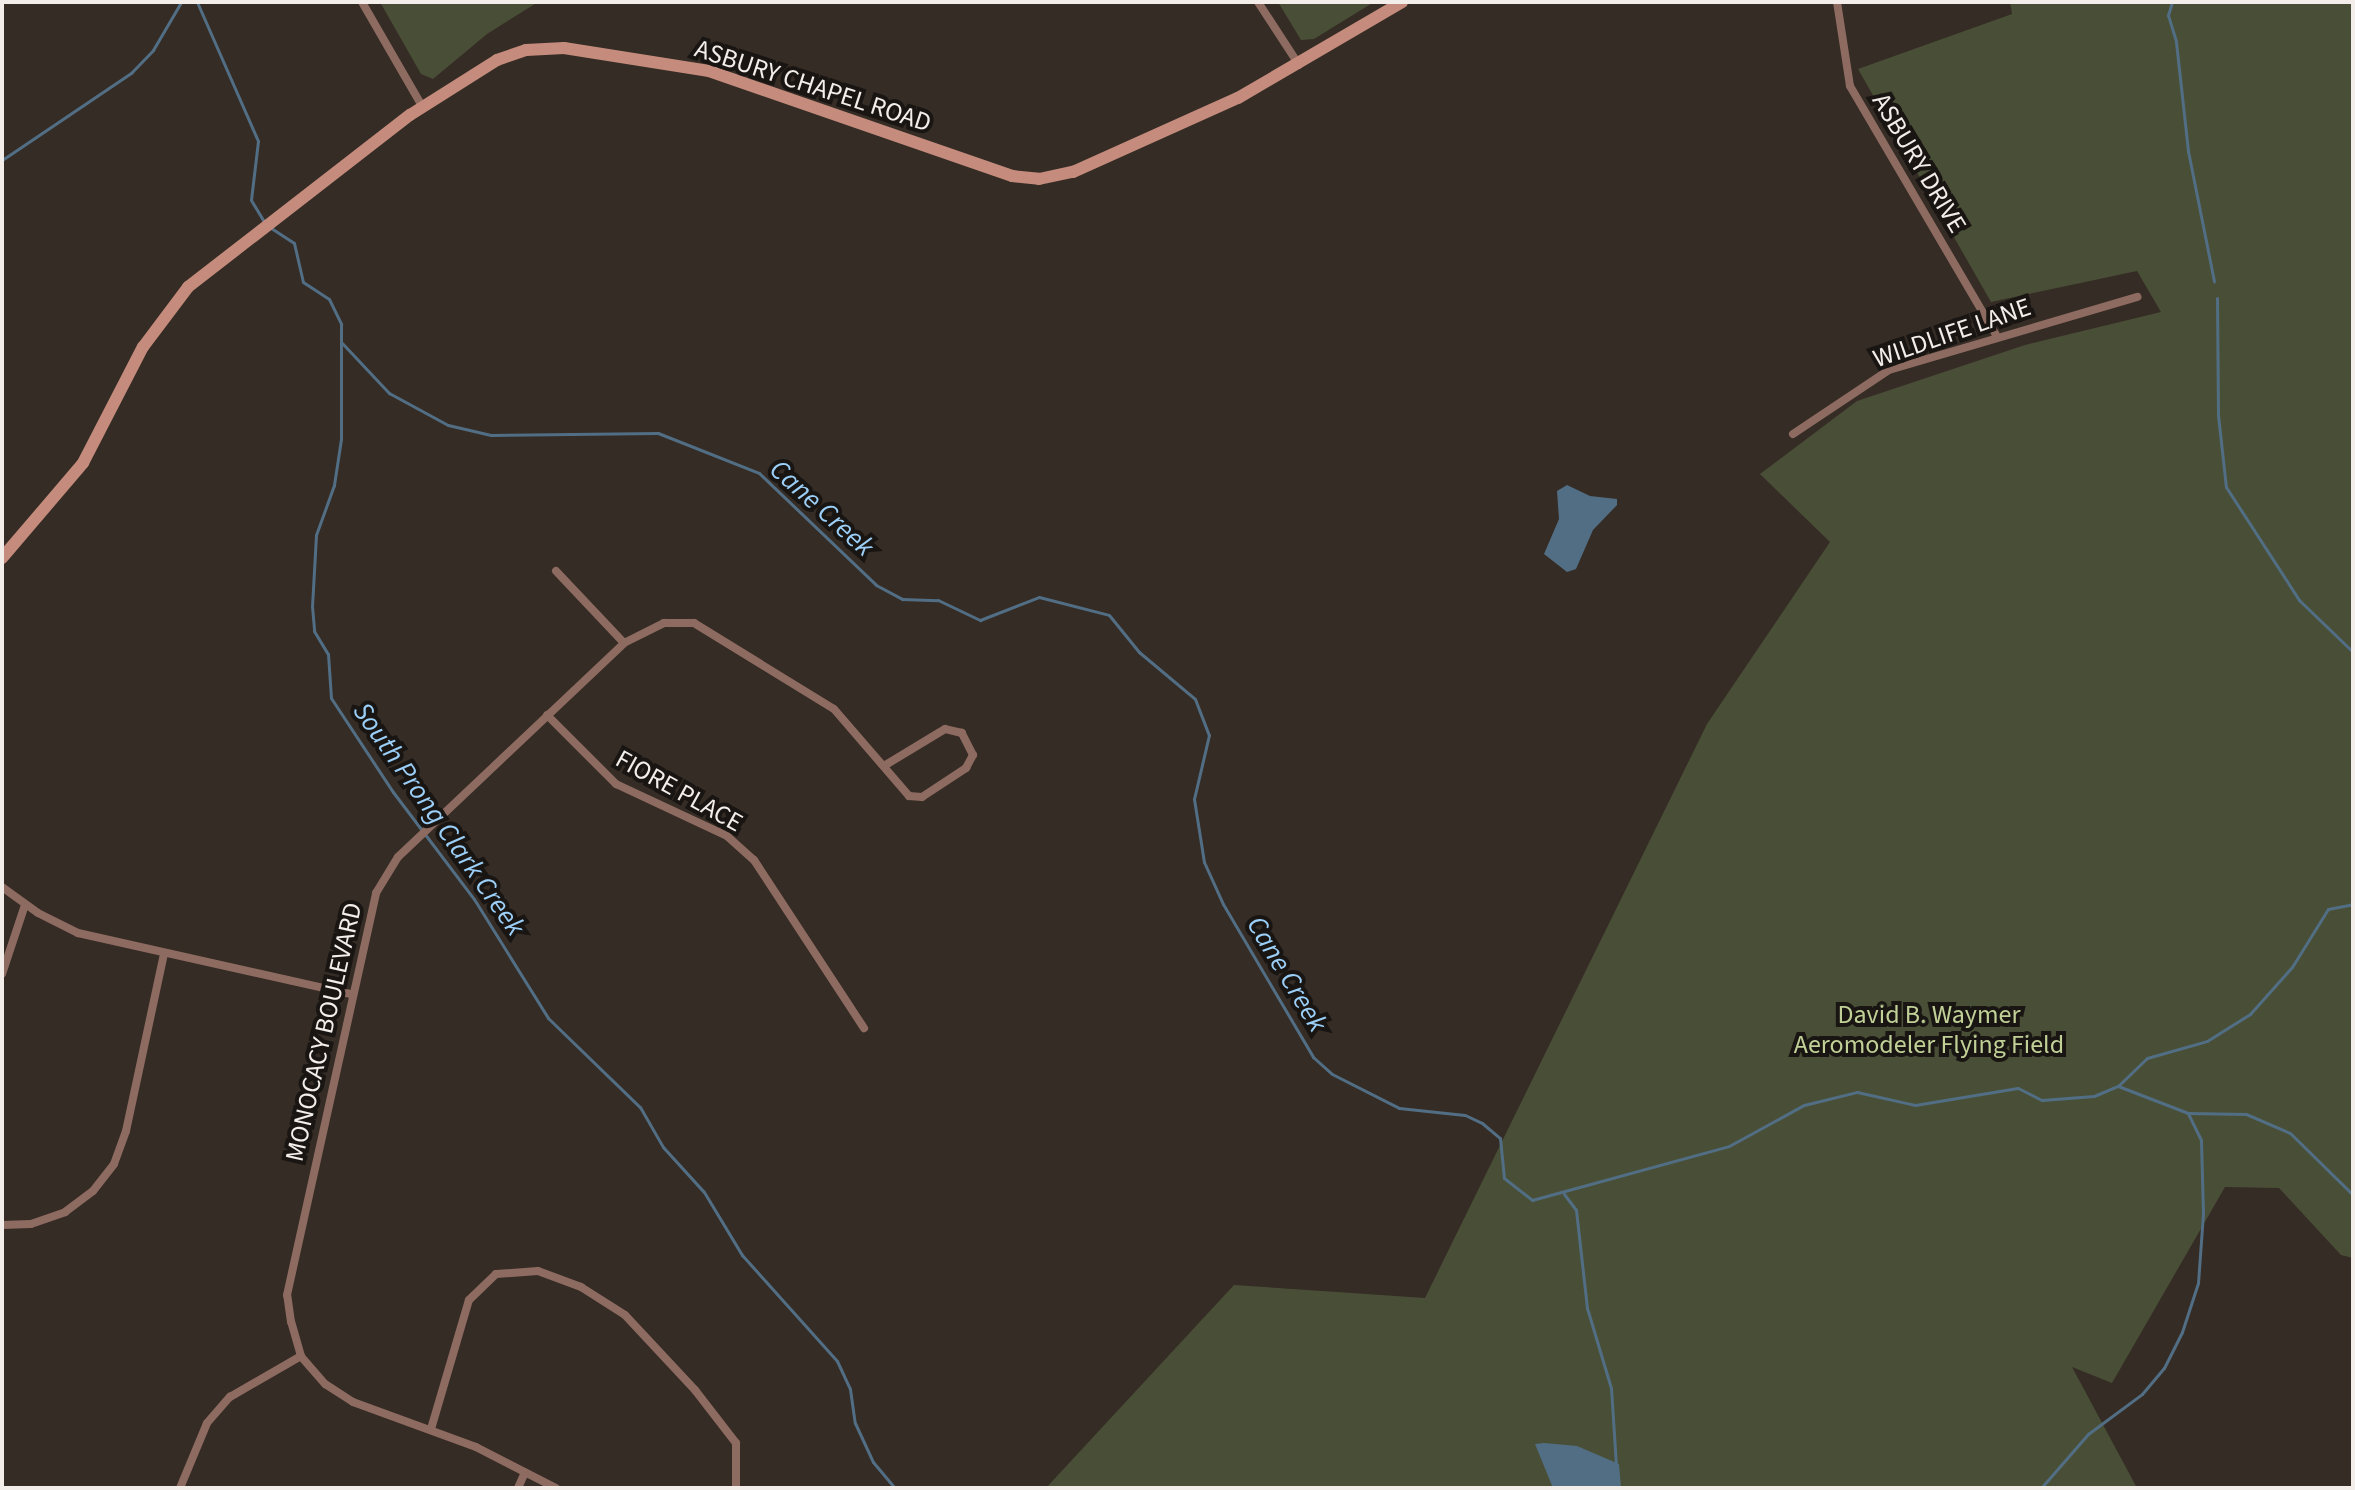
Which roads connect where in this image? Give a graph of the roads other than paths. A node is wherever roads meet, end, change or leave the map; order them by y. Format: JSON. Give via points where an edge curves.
{"nodes":[{"id":1,"x":362,"y":2,"type":"edge"},
{"id":2,"x":1258,"y":2,"type":"edge"},
{"id":3,"x":1402,"y":2,"type":"edge"},
{"id":4,"x":1837,"y":2,"type":"edge"},
{"id":5,"x":1299,"y":65,"type":"junction"},
{"id":6,"x":422,"y":106,"type":"junction"},
{"id":7,"x":2137,"y":297,"type":"dead end"},
{"id":8,"x":1996,"y":335,"type":"junction"},
{"id":9,"x":1793,"y":434,"type":"dead end"},
{"id":10,"x":2,"y":558,"type":"edge"},
{"id":11,"x":556,"y":571,"type":"dead end"},
{"id":12,"x":624,"y":643,"type":"junction"},
{"id":13,"x":547,"y":715,"type":"junction"},
{"id":14,"x":884,"y":766,"type":"junction"},
{"id":15,"x":2,"y":887,"type":"edge"},
{"id":16,"x":25,"y":905,"type":"junction"},
{"id":17,"x":164,"y":954,"type":"junction"},
{"id":18,"x":2,"y":974,"type":"edge"},
{"id":19,"x":352,"y":994,"type":"junction"},
{"id":20,"x":864,"y":1028,"type":"dead end"},
{"id":21,"x":2,"y":1225,"type":"edge"},
{"id":22,"x":301,"y":1356,"type":"junction"},
{"id":23,"x":431,"y":1429,"type":"junction"},
{"id":24,"x":525,"y":1472,"type":"junction"},
{"id":25,"x":180,"y":1488,"type":"edge"},
{"id":26,"x":518,"y":1488,"type":"edge"},
{"id":27,"x":556,"y":1488,"type":"edge"},
{"id":28,"x":736,"y":1488,"type":"edge"}],
"edges":[{"from":1,"to":6,"type":"street"},
{"from":2,"to":5,"type":"street"},
{"from":3,"to":5,"type":"main road","name":"ASBURY CHAPEL ROAD"},
{"from":4,"to":8,"type":"street","name":"ASBURY DRIVE","via":[[1850,86]]},
{"from":5,"to":6,"type":"main road","name":"ASBURY CHAPEL ROAD","via":[[1137,145],[1073,172],[1039,179],[1012,176],[709,71],[576,50],[511,55]]},
{"from":6,"to":10,"type":"main road","name":"ASBURY CHAPEL ROAD","via":[[245,241],[170,307],[143,347],[89,454]]},
{"from":7,"to":8,"type":"street","name":"WILDLIFE LANE"},
{"from":8,"to":9,"type":"street","name":"WILDLIFE LANE","via":[[1889,370]]},
{"from":11,"to":12,"type":"street"},
{"from":12,"to":13,"type":"street","name":"MONOCACY BOULEVARD"},
{"from":12,"to":14,"type":"street","name":"MONOCACY BOULEVARD","via":[[664,623],[694,623],[834,709]]},
{"from":13,"to":19,"type":"street","name":"MONOCACY BOULEVARD","via":[[412,843],[376,893]]},
{"from":13,"to":20,"type":"street","name":"FIORE PLACE","via":[[616,784],[727,836],[745,852]]},
{"from":14,"to":14,"type":"street","name":"MONOCACY BOULEVARD","via":[[902,790],[922,797],[966,768],[973,755],[962,733],[945,729]]},
{"from":15,"to":16,"type":"street"},
{"from":16,"to":17,"type":"street","via":[[78,933]]},
{"from":16,"to":18,"type":"street"},
{"from":17,"to":19,"type":"street"},
{"from":17,"to":21,"type":"street","via":[[126,1131],[114,1164],[93,1191],[65,1212],[31,1224]]},
{"from":19,"to":22,"type":"street","name":"MONOCACY BOULEVARD","via":[[287,1295]]},
{"from":22,"to":23,"type":"street","name":"MONOCACY BOULEVARD","via":[[325,1384],[353,1402]]},
{"from":22,"to":25,"type":"street","via":[[230,1397],[207,1423]]},
{"from":23,"to":24,"type":"street","name":"MONOCACY BOULEVARD"},
{"from":23,"to":28,"type":"street","via":[[469,1300],[496,1274],[538,1271],[581,1287],[625,1315],[695,1390],[736,1443]]},
{"from":24,"to":26,"type":"street"},
{"from":24,"to":27,"type":"street","name":"MONOCACY BOULEVARD"}]}
